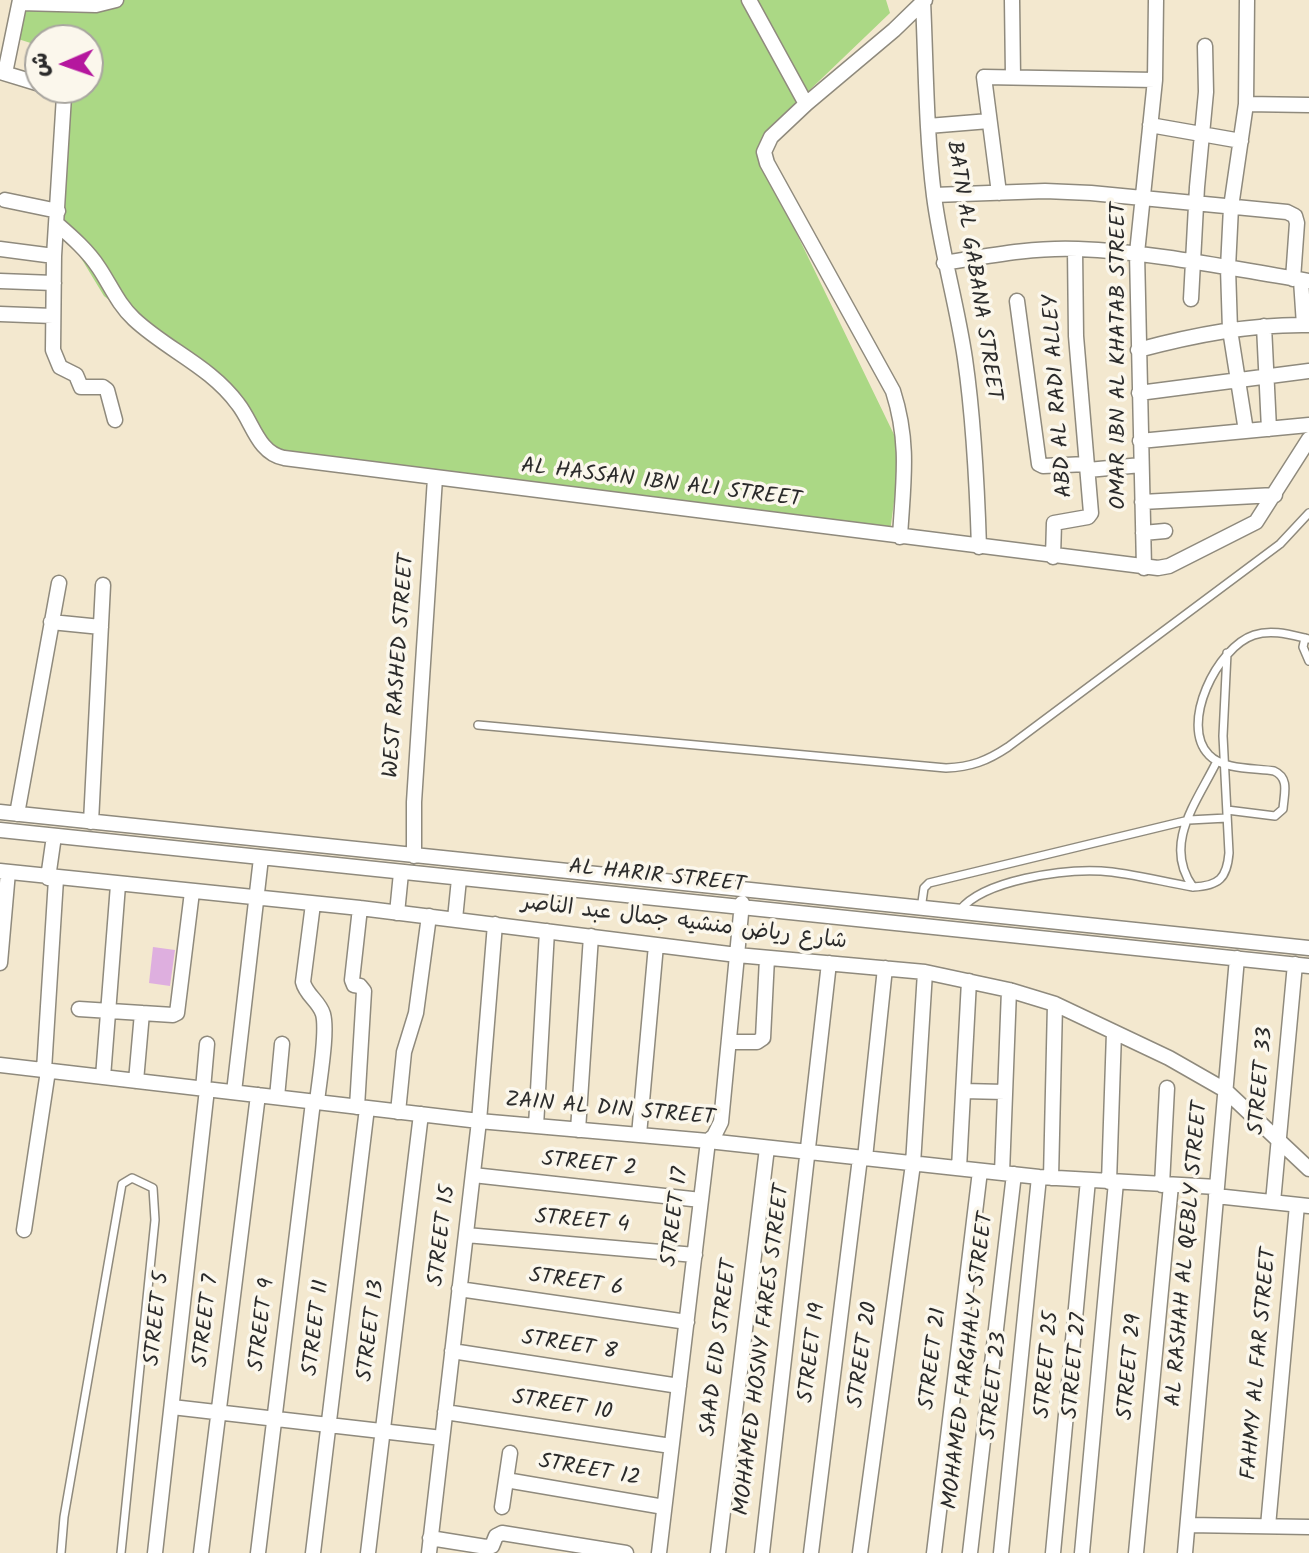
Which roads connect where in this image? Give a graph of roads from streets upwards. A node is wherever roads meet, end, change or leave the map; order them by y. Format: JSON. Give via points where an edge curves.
{"nodes":[{"id":1,"x":116,"y":0,"type":"edge"},
{"id":2,"x":749,"y":0,"type":"edge"},
{"id":3,"x":1012,"y":0,"type":"edge"},
{"id":4,"x":1156,"y":0,"type":"edge"},
{"id":5,"x":1247,"y":0,"type":"edge"},
{"id":6,"x":20,"y":1,"type":"edge"},
{"id":7,"x":924,"y":1,"type":"edge"},
{"id":8,"x":1205,"y":46,"type":"dead end"},
{"id":9,"x":3,"y":72,"type":"edge"},
{"id":10,"x":1013,"y":76,"type":"junction"},
{"id":11,"x":24,"y":79,"type":"edge"},
{"id":12,"x":1155,"y":80,"type":"junction"},
{"id":13,"x":64,"y":104,"type":"edge"},
{"id":14,"x":806,"y":104,"type":"junction"},
{"id":15,"x":1246,"y":104,"type":"junction"},
{"id":16,"x":1309,"y":105,"type":"edge"},
{"id":17,"x":989,"y":121,"type":"junction"},
{"id":18,"x":1150,"y":125,"type":"junction"},
{"id":19,"x":928,"y":126,"type":"junction"},
{"id":20,"x":1201,"y":135,"type":"junction"},
{"id":21,"x":1241,"y":141,"type":"junction"},
{"id":22,"x":999,"y":193,"type":"junction"},
{"id":23,"x":934,"y":195,"type":"junction"},
{"id":24,"x":1141,"y":197,"type":"junction"},
{"id":25,"x":5,"y":200,"type":"dead end"},
{"id":26,"x":1196,"y":204,"type":"junction"},
{"id":27,"x":1231,"y":207,"type":"junction"},
{"id":28,"x":58,"y":218,"type":"junction"},
{"id":29,"x":0,"y":249,"type":"edge"},
{"id":30,"x":1075,"y":249,"type":"junction"},
{"id":31,"x":1137,"y":253,"type":"junction"},
{"id":32,"x":54,"y":256,"type":"junction"},
{"id":33,"x":1193,"y":262,"type":"junction"},
{"id":34,"x":944,"y":263,"type":"junction"},
{"id":35,"x":1228,"y":268,"type":"junction"},
{"id":36,"x":1301,"y":280,"type":"edge"},
{"id":37,"x":0,"y":281,"type":"edge"},
{"id":38,"x":54,"y":283,"type":"junction"},
{"id":39,"x":1191,"y":299,"type":"dead end"},
{"id":40,"x":1017,"y":301,"type":"dead end"},
{"id":41,"x":0,"y":314,"type":"edge"},
{"id":42,"x":53,"y":316,"type":"junction"},
{"id":43,"x":1306,"y":325,"type":"edge"},
{"id":44,"x":1264,"y":326,"type":"junction"},
{"id":45,"x":1230,"y":330,"type":"junction"},
{"id":46,"x":1138,"y":350,"type":"junction"},
{"id":47,"x":1309,"y":371,"type":"edge"},
{"id":48,"x":1267,"y":377,"type":"junction"},
{"id":49,"x":1236,"y":381,"type":"junction"},
{"id":50,"x":1139,"y":393,"type":"junction"},
{"id":51,"x":115,"y":420,"type":"dead end"},
{"id":52,"x":1309,"y":425,"type":"edge"},
{"id":53,"x":1269,"y":429,"type":"junction"},
{"id":54,"x":1246,"y":431,"type":"junction"},
{"id":55,"x":1309,"y":439,"type":"edge"},
{"id":56,"x":1140,"y":441,"type":"junction"},
{"id":57,"x":1141,"y":465,"type":"junction"},
{"id":58,"x":1087,"y":467,"type":"junction"},
{"id":59,"x":435,"y":478,"type":"junction"},
{"id":60,"x":1275,"y":495,"type":"junction"},
{"id":61,"x":1142,"y":502,"type":"junction"},
{"id":62,"x":1165,"y":531,"type":"dead end"},
{"id":63,"x":1143,"y":533,"type":"junction"},
{"id":64,"x":900,"y":537,"type":"junction"},
{"id":65,"x":979,"y":547,"type":"junction"},
{"id":66,"x":1053,"y":557,"type":"junction"},
{"id":67,"x":1144,"y":568,"type":"junction"},
{"id":68,"x":59,"y":583,"type":"dead end"},
{"id":69,"x":103,"y":585,"type":"dead end"},
{"id":70,"x":51,"y":622,"type":"junction"},
{"id":71,"x":101,"y":627,"type":"junction"},
{"id":72,"x":0,"y":812,"type":"edge"},
{"id":73,"x":17,"y":814,"type":"junction"},
{"id":74,"x":91,"y":822,"type":"junction"},
{"id":75,"x":0,"y":830,"type":"edge"},
{"id":76,"x":54,"y":836,"type":"junction"},
{"id":77,"x":414,"y":856,"type":"junction"},
{"id":78,"x":261,"y":858,"type":"junction"},
{"id":79,"x":498,"y":865,"type":"junction"},
{"id":80,"x":523,"y":867,"type":"junction"},
{"id":81,"x":4,"y":872,"type":"edge"},
{"id":82,"x":401,"y":873,"type":"junction"},
{"id":83,"x":52,"y":878,"type":"junction"},
{"id":84,"x":459,"y":879,"type":"junction"},
{"id":85,"x":496,"y":883,"type":"junction"},
{"id":86,"x":118,"y":885,"type":"junction"},
{"id":87,"x":521,"y":885,"type":"junction"},
{"id":88,"x":743,"y":891,"type":"junction"},
{"id":89,"x":192,"y":892,"type":"junction"},
{"id":90,"x":256,"y":898,"type":"junction"},
{"id":91,"x":313,"y":904,"type":"junction"},
{"id":92,"x":360,"y":908,"type":"junction"},
{"id":93,"x":742,"y":909,"type":"junction"},
{"id":94,"x":921,"y":909,"type":"junction"},
{"id":95,"x":397,"y":913,"type":"junction"},
{"id":96,"x":429,"y":916,"type":"junction"},
{"id":97,"x":455,"y":919,"type":"junction"},
{"id":98,"x":495,"y":924,"type":"junction"},
{"id":99,"x":919,"y":926,"type":"junction"},
{"id":100,"x":547,"y":931,"type":"junction"},
{"id":101,"x":591,"y":936,"type":"junction"},
{"id":102,"x":656,"y":945,"type":"junction"},
{"id":103,"x":1309,"y":948,"type":"edge"},
{"id":104,"x":737,"y":955,"type":"junction"},
{"id":105,"x":767,"y":958,"type":"junction"},
{"id":106,"x":1237,"y":958,"type":"junction"},
{"id":107,"x":0,"y":963,"type":"edge"},
{"id":108,"x":829,"y":963,"type":"junction"},
{"id":109,"x":1302,"y":965,"type":"edge"},
{"id":110,"x":885,"y":968,"type":"junction"},
{"id":111,"x":925,"y":972,"type":"junction"},
{"id":112,"x":969,"y":981,"type":"junction"},
{"id":113,"x":1009,"y":990,"type":"junction"},
{"id":114,"x":1055,"y":1004,"type":"junction"},
{"id":115,"x":79,"y":1009,"type":"dead end"},
{"id":116,"x":108,"y":1011,"type":"junction"},
{"id":117,"x":142,"y":1013,"type":"junction"},
{"id":118,"x":1114,"y":1032,"type":"junction"},
{"id":119,"x":729,"y":1042,"type":"junction"},
{"id":120,"x":207,"y":1044,"type":"dead end"},
{"id":121,"x":282,"y":1044,"type":"dead end"},
{"id":122,"x":0,"y":1067,"type":"edge"},
{"id":123,"x":46,"y":1070,"type":"junction"},
{"id":124,"x":103,"y":1077,"type":"junction"},
{"id":125,"x":136,"y":1081,"type":"junction"},
{"id":126,"x":1167,"y":1088,"type":"dead end"},
{"id":127,"x":205,"y":1089,"type":"junction"},
{"id":128,"x":1225,"y":1090,"type":"junction"},
{"id":129,"x":963,"y":1091,"type":"junction"},
{"id":130,"x":234,"y":1092,"type":"junction"},
{"id":131,"x":1005,"y":1092,"type":"junction"},
{"id":132,"x":258,"y":1095,"type":"junction"},
{"id":133,"x":277,"y":1097,"type":"junction"},
{"id":134,"x":315,"y":1102,"type":"junction"},
{"id":135,"x":362,"y":1107,"type":"junction"},
{"id":136,"x":398,"y":1112,"type":"junction"},
{"id":137,"x":421,"y":1114,"type":"junction"},
{"id":138,"x":479,"y":1121,"type":"junction"},
{"id":139,"x":536,"y":1126,"type":"junction"},
{"id":140,"x":578,"y":1130,"type":"junction"},
{"id":141,"x":639,"y":1135,"type":"junction"},
{"id":142,"x":1279,"y":1139,"type":"junction"},
{"id":143,"x":708,"y":1141,"type":"junction"},
{"id":144,"x":767,"y":1148,"type":"junction"},
{"id":145,"x":809,"y":1152,"type":"junction"},
{"id":146,"x":863,"y":1158,"type":"junction"},
{"id":147,"x":913,"y":1164,"type":"junction"},
{"id":148,"x":959,"y":1168,"type":"junction"},
{"id":149,"x":1309,"y":1169,"type":"edge"},
{"id":150,"x":980,"y":1171,"type":"junction"},
{"id":151,"x":1008,"y":1174,"type":"junction"},
{"id":152,"x":473,"y":1175,"type":"junction"},
{"id":153,"x":1045,"y":1177,"type":"junction"},
{"id":154,"x":1088,"y":1180,"type":"junction"},
{"id":155,"x":1112,"y":1182,"type":"junction"},
{"id":156,"x":1167,"y":1185,"type":"junction"},
{"id":157,"x":1216,"y":1192,"type":"junction"},
{"id":158,"x":701,"y":1200,"type":"junction"},
{"id":159,"x":1273,"y":1202,"type":"junction"},
{"id":160,"x":1303,"y":1205,"type":"edge"},
{"id":161,"x":24,"y":1230,"type":"dead end"},
{"id":162,"x":466,"y":1235,"type":"junction"},
{"id":163,"x":695,"y":1255,"type":"junction"},
{"id":164,"x":459,"y":1289,"type":"junction"},
{"id":165,"x":687,"y":1322,"type":"junction"},
{"id":166,"x":452,"y":1351,"type":"junction"},
{"id":167,"x":679,"y":1386,"type":"junction"},
{"id":168,"x":172,"y":1407,"type":"junction"},
{"id":169,"x":445,"y":1412,"type":"junction"},
{"id":170,"x":219,"y":1413,"type":"junction"},
{"id":171,"x":274,"y":1419,"type":"junction"},
{"id":172,"x":329,"y":1425,"type":"junction"},
{"id":173,"x":383,"y":1431,"type":"junction"},
{"id":174,"x":442,"y":1438,"type":"junction"},
{"id":175,"x":671,"y":1446,"type":"junction"},
{"id":176,"x":510,"y":1453,"type":"dead end"},
{"id":177,"x":506,"y":1480,"type":"junction"},
{"id":178,"x":502,"y":1507,"type":"dead end"},
{"id":179,"x":664,"y":1507,"type":"junction"},
{"id":180,"x":1188,"y":1525,"type":"junction"},
{"id":181,"x":1268,"y":1526,"type":"junction"},
{"id":182,"x":1309,"y":1527,"type":"edge"},
{"id":183,"x":430,"y":1545,"type":"edge"},
{"id":184,"x":155,"y":1553,"type":"edge"},
{"id":185,"x":201,"y":1553,"type":"edge"},
{"id":186,"x":258,"y":1553,"type":"edge"},
{"id":187,"x":313,"y":1553,"type":"edge"},
{"id":188,"x":368,"y":1553,"type":"edge"},
{"id":189,"x":626,"y":1553,"type":"edge"},
{"id":190,"x":659,"y":1553,"type":"edge"},
{"id":191,"x":718,"y":1553,"type":"edge"},
{"id":192,"x":762,"y":1553,"type":"edge"},
{"id":193,"x":811,"y":1553,"type":"edge"},
{"id":194,"x":860,"y":1553,"type":"edge"},
{"id":195,"x":934,"y":1553,"type":"edge"},
{"id":196,"x":970,"y":1553,"type":"edge"},
{"id":197,"x":1001,"y":1553,"type":"edge"},
{"id":198,"x":1053,"y":1553,"type":"edge"},
{"id":199,"x":1082,"y":1553,"type":"edge"},
{"id":200,"x":1136,"y":1553,"type":"edge"},
{"id":201,"x":1185,"y":1553,"type":"edge"}],
"edges":[{"from":1,"to":6,"type":"street","via":[[96,5]]},
{"from":2,"to":14,"type":"street"},
{"from":3,"to":10,"type":"street"},
{"from":4,"to":12,"type":"street","name":"OMAR IBN AL KHATAB STREET"},
{"from":5,"to":15,"type":"street"},
{"from":6,"to":9,"type":"street"},
{"from":7,"to":14,"type":"street"},
{"from":7,"to":19,"type":"street","name":"BATN AL GABANA STREET"},
{"from":8,"to":20,"type":"street"},
{"from":9,"to":11,"type":"street"},
{"from":10,"to":12,"type":"street"},
{"from":10,"to":17,"type":"street","via":[[984,78]]},
{"from":12,"to":18,"type":"street","name":"OMAR IBN AL KHATAB STREET"},
{"from":13,"to":28,"type":"street"},
{"from":14,"to":64,"type":"street","via":[[771,137],[764,152],[893,391],[906,443]]},
{"from":15,"to":16,"type":"street"},
{"from":15,"to":21,"type":"street"},
{"from":17,"to":19,"type":"street"},
{"from":17,"to":22,"type":"street"},
{"from":18,"to":20,"type":"street"},
{"from":18,"to":24,"type":"street","name":"OMAR IBN AL KHATAB STREET"},
{"from":19,"to":23,"type":"street","name":"BATN AL GABANA STREET"},
{"from":20,"to":21,"type":"street"},
{"from":20,"to":26,"type":"street"},
{"from":21,"to":27,"type":"street"},
{"from":22,"to":23,"type":"street"},
{"from":22,"to":24,"type":"street"},
{"from":23,"to":34,"type":"street","name":"BATN AL GABANA STREET"},
{"from":24,"to":26,"type":"street"},
{"from":24,"to":31,"type":"street","name":"OMAR IBN AL KHATAB STREET"},
{"from":25,"to":28,"type":"street"},
{"from":26,"to":27,"type":"street"},
{"from":26,"to":33,"type":"street"},
{"from":27,"to":35,"type":"street"},
{"from":27,"to":36,"type":"street","via":[[1295,216]]},
{"from":28,"to":32,"type":"street"},
{"from":28,"to":59,"type":"street","name":"AL HASSAN IBN ALI STREET","via":[[131,317],[211,374],[238,404],[268,452]]},
{"from":29,"to":32,"type":"street"},
{"from":30,"to":31,"type":"street"},
{"from":30,"to":34,"type":"street"},
{"from":30,"to":58,"type":"street","name":"ABD AL RADI ALLEY"},
{"from":31,"to":33,"type":"street"},
{"from":31,"to":46,"type":"street","name":"OMAR IBN AL KHATAB STREET"},
{"from":32,"to":38,"type":"street"},
{"from":33,"to":35,"type":"street"},
{"from":33,"to":39,"type":"street"},
{"from":34,"to":65,"type":"street","name":"BATN AL GABANA STREET","via":[[976,450]]},
{"from":35,"to":36,"type":"street"},
{"from":35,"to":45,"type":"street"},
{"from":36,"to":43,"type":"street"},
{"from":37,"to":38,"type":"street"},
{"from":38,"to":42,"type":"street"},
{"from":40,"to":58,"type":"street","via":[[1039,464]]},
{"from":41,"to":42,"type":"street"},
{"from":42,"to":51,"type":"street","via":[[53,350],[60,367],[76,375],[81,387],[106,388]]},
{"from":43,"to":44,"type":"street"},
{"from":44,"to":45,"type":"street"},
{"from":44,"to":48,"type":"street"},
{"from":45,"to":46,"type":"street"},
{"from":45,"to":49,"type":"street"},
{"from":46,"to":50,"type":"street","name":"OMAR IBN AL KHATAB STREET"},
{"from":47,"to":48,"type":"street"},
{"from":48,"to":49,"type":"street"},
{"from":48,"to":53,"type":"street"},
{"from":49,"to":50,"type":"street"},
{"from":49,"to":54,"type":"street"},
{"from":50,"to":56,"type":"street","name":"OMAR IBN AL KHATAB STREET"},
{"from":52,"to":53,"type":"street"},
{"from":53,"to":54,"type":"street"},
{"from":54,"to":56,"type":"street"},
{"from":55,"to":60,"type":"street","name":"AL HASSAN IBN ALI STREET"},
{"from":56,"to":57,"type":"street","name":"OMAR IBN AL KHATAB STREET"},
{"from":57,"to":58,"type":"street"},
{"from":57,"to":61,"type":"street","name":"OMAR IBN AL KHATAB STREET"},
{"from":58,"to":66,"type":"street","name":"ABD AL RADI ALLEY","via":[[1090,515],[1054,523]]},
{"from":59,"to":64,"type":"street","name":"AL HASSAN IBN ALI STREET"},
{"from":59,"to":77,"type":"street","name":"WEST RASHED STREET"},
{"from":60,"to":61,"type":"street"},
{"from":60,"to":67,"type":"street","name":"AL HASSAN IBN ALI STREET","via":[[1246,529],[1169,566]]},
{"from":61,"to":63,"type":"street","name":"OMAR IBN AL KHATAB STREET"},
{"from":62,"to":63,"type":"street"},
{"from":63,"to":67,"type":"street","name":"OMAR IBN AL KHATAB STREET"},
{"from":64,"to":65,"type":"street","name":"AL HASSAN IBN ALI STREET"},
{"from":65,"to":66,"type":"street","name":"AL HASSAN IBN ALI STREET"},
{"from":66,"to":67,"type":"street","name":"AL HASSAN IBN ALI STREET"},
{"from":68,"to":70,"type":"street"},
{"from":69,"to":71,"type":"street"},
{"from":70,"to":71,"type":"street"},
{"from":70,"to":73,"type":"street"},
{"from":71,"to":74,"type":"street"},
{"from":72,"to":73,"type":"street","name":"AL HARIR STREET"},
{"from":73,"to":74,"type":"street","name":"AL HARIR STREET"},
{"from":74,"to":77,"type":"street","name":"AL HARIR STREET"},
{"from":75,"to":76,"type":"street","name":"AL HARIR STREET"},
{"from":76,"to":78,"type":"street","name":"AL HARIR STREET"},
{"from":76,"to":83,"type":"street"},
{"from":77,"to":79,"type":"street","name":"AL HARIR STREET"},
{"from":78,"to":82,"type":"street","name":"AL HARIR STREET"},
{"from":78,"to":90,"type":"street"},
{"from":79,"to":80,"type":"street","name":"AL HARIR STREET"},
{"from":79,"to":85,"type":"street"},
{"from":80,"to":87,"type":"street"},
{"from":80,"to":88,"type":"street","name":"AL HARIR STREET"},
{"from":81,"to":83,"type":"street","name":"شارع رياض منشيه جمال عبد الناصر"},
{"from":81,"to":107,"type":"street"},
{"from":82,"to":84,"type":"street","name":"AL HARIR STREET"},
{"from":82,"to":95,"type":"street"},
{"from":83,"to":86,"type":"street","name":"شارع رياض منشيه جمال عبد الناصر"},
{"from":83,"to":123,"type":"street"},
{"from":84,"to":85,"type":"street","name":"AL HARIR STREET"},
{"from":84,"to":97,"type":"street"},
{"from":85,"to":87,"type":"street","name":"AL HARIR STREET"},
{"from":86,"to":89,"type":"street","name":"شارع رياض منشيه جمال عبد الناصر"},
{"from":86,"to":116,"type":"street"},
{"from":87,"to":93,"type":"street","name":"AL HARIR STREET"},
{"from":88,"to":93,"type":"street","name":"STREET 17"},
{"from":88,"to":94,"type":"street","name":"AL HARIR STREET"},
{"from":89,"to":90,"type":"street","name":"شارع رياض منشيه جمال عبد الناصر"},
{"from":89,"to":117,"type":"street","via":[[177,1013]]},
{"from":90,"to":91,"type":"street","name":"شارع رياض منشيه جمال عبد الناصر"},
{"from":90,"to":130,"type":"street"},
{"from":91,"to":92,"type":"street","name":"شارع رياض منشيه جمال عبد الناصر"},
{"from":91,"to":134,"type":"street","via":[[303,982],[324,1022]]},
{"from":92,"to":95,"type":"street","name":"شارع رياض منشيه جمال عبد الناصر"},
{"from":92,"to":135,"type":"street","name":"STREET 11","via":[[352,980],[364,991]]},
{"from":93,"to":99,"type":"street","name":"AL HARIR STREET"},
{"from":93,"to":104,"type":"street","name":"STREET 17"},
{"from":94,"to":99,"type":"street"},
{"from":94,"to":103,"type":"street","name":"AL HARIR STREET"},
{"from":95,"to":96,"type":"street","name":"شارع رياض منشيه جمال عبد الناصر"},
{"from":96,"to":97,"type":"street","name":"شارع رياض منشيه جمال عبد الناصر"},
{"from":96,"to":136,"type":"street"},
{"from":97,"to":98,"type":"street","name":"شارع رياض منشيه جمال عبد الناصر"},
{"from":98,"to":100,"type":"street","name":"شارع رياض منشيه جمال عبد الناصر"},
{"from":98,"to":138,"type":"street","name":"STREET 15"},
{"from":99,"to":106,"type":"street","name":"AL HARIR STREET"},
{"from":100,"to":101,"type":"street","name":"شارع رياض منشيه جمال عبد الناصر"},
{"from":100,"to":139,"type":"street"},
{"from":101,"to":102,"type":"street","name":"شارع رياض منشيه جمال عبد الناصر"},
{"from":101,"to":140,"type":"street"},
{"from":102,"to":104,"type":"street","name":"شارع رياض منشيه جمال عبد الناصر"},
{"from":102,"to":141,"type":"street"},
{"from":104,"to":105,"type":"street","name":"شارع رياض منشيه جمال عبد الناصر"},
{"from":104,"to":119,"type":"street","name":"STREET 17"},
{"from":105,"to":108,"type":"street","name":"شارع رياض منشيه جمال عبد الناصر"},
{"from":105,"to":119,"type":"street","via":[[764,1036],[760,1042]]},
{"from":106,"to":109,"type":"street","name":"AL HARIR STREET"},
{"from":106,"to":128,"type":"street","name":"AL RASHAH AL QEBLY STREET"},
{"from":108,"to":110,"type":"street","name":"شارع رياض منشيه جمال عبد الناصر"},
{"from":108,"to":145,"type":"street","name":"MOHAMED HOSNY FARES STREET"},
{"from":109,"to":142,"type":"street","name":"STREET 33"},
{"from":110,"to":111,"type":"street","name":"شارع رياض منشيه جمال عبد الناصر"},
{"from":110,"to":146,"type":"street","name":"STREET 19"},
{"from":111,"to":112,"type":"street","name":"شارع رياض منشيه جمال عبد الناصر"},
{"from":111,"to":147,"type":"street","name":"STREET 20"},
{"from":112,"to":113,"type":"street","name":"شارع رياض منشيه جمال عبد الناصر"},
{"from":112,"to":129,"type":"street"},
{"from":113,"to":114,"type":"street","name":"شارع رياض منشيه جمال عبد الناصر"},
{"from":113,"to":131,"type":"street","name":"MOHAMED FARGHALY STREET"},
{"from":114,"to":118,"type":"street","name":"شارع رياض منشيه جمال عبد الناصر"},
{"from":114,"to":153,"type":"street","name":"STREET 23"},
{"from":115,"to":116,"type":"street"},
{"from":116,"to":117,"type":"street"},
{"from":116,"to":124,"type":"street"},
{"from":117,"to":125,"type":"street"},
{"from":118,"to":128,"type":"street","name":"شارع رياض منشيه جمال عبد الناصر"},
{"from":118,"to":155,"type":"street","name":"STREET 27"},
{"from":119,"to":143,"type":"street","name":"STREET 17","via":[[721,1122]]},
{"from":120,"to":127,"type":"street","name":"STREET 5"},
{"from":121,"to":133,"type":"street"},
{"from":122,"to":123,"type":"street","name":"ZAIN AL DIN STREET"},
{"from":123,"to":124,"type":"street","name":"ZAIN AL DIN STREET"},
{"from":123,"to":161,"type":"street"},
{"from":124,"to":125,"type":"street","name":"ZAIN AL DIN STREET"},
{"from":125,"to":127,"type":"street","name":"ZAIN AL DIN STREET"},
{"from":126,"to":156,"type":"street","name":"STREET 29"},
{"from":127,"to":130,"type":"street","name":"ZAIN AL DIN STREET"},
{"from":127,"to":168,"type":"street","name":"STREET 5"},
{"from":128,"to":142,"type":"street","name":"شارع رياض منشيه جمال عبد الناصر"},
{"from":128,"to":157,"type":"street","name":"AL RASHAH AL QEBLY STREET"},
{"from":129,"to":131,"type":"street"},
{"from":129,"to":148,"type":"street"},
{"from":130,"to":132,"type":"street","name":"ZAIN AL DIN STREET"},
{"from":131,"to":151,"type":"street","name":"MOHAMED FARGHALY STREET"},
{"from":132,"to":133,"type":"street","name":"ZAIN AL DIN STREET"},
{"from":132,"to":170,"type":"street","name":"STREET 7"},
{"from":133,"to":134,"type":"street","name":"ZAIN AL DIN STREET"},
{"from":134,"to":135,"type":"street","name":"ZAIN AL DIN STREET"},
{"from":134,"to":171,"type":"street","name":"STREET 9"},
{"from":135,"to":136,"type":"street","name":"ZAIN AL DIN STREET"},
{"from":135,"to":172,"type":"street","name":"STREET 11"},
{"from":136,"to":137,"type":"street","name":"ZAIN AL DIN STREET"},
{"from":137,"to":138,"type":"street","name":"ZAIN AL DIN STREET"},
{"from":137,"to":173,"type":"street","name":"STREET 13"},
{"from":138,"to":139,"type":"street","name":"ZAIN AL DIN STREET"},
{"from":138,"to":152,"type":"street","name":"STREET 15"},
{"from":139,"to":140,"type":"street","name":"ZAIN AL DIN STREET"},
{"from":140,"to":141,"type":"street","name":"ZAIN AL DIN STREET"},
{"from":141,"to":143,"type":"street","name":"ZAIN AL DIN STREET"},
{"from":142,"to":149,"type":"street","name":"شارع رياض منشيه جمال عبد الناصر"},
{"from":142,"to":159,"type":"street","name":"STREET 33"},
{"from":143,"to":144,"type":"street","name":"ZAIN AL DIN STREET"},
{"from":143,"to":158,"type":"street","name":"STREET 17"},
{"from":144,"to":145,"type":"street","name":"ZAIN AL DIN STREET"},
{"from":144,"to":191,"type":"street","name":"SAAD EID STREET"},
{"from":145,"to":146,"type":"street","name":"ZAIN AL DIN STREET"},
{"from":145,"to":192,"type":"street","name":"MOHAMED HOSNY FARES STREET"},
{"from":146,"to":147,"type":"street","name":"ZAIN AL DIN STREET"},
{"from":146,"to":193,"type":"street","name":"STREET 19"},
{"from":147,"to":148,"type":"street","name":"ZAIN AL DIN STREET"},
{"from":147,"to":194,"type":"street","name":"STREET 20"},
{"from":148,"to":150,"type":"street","name":"ZAIN AL DIN STREET"},
{"from":150,"to":151,"type":"street","name":"ZAIN AL DIN STREET"},
{"from":150,"to":195,"type":"street","name":"STREET 21"},
{"from":151,"to":153,"type":"street","name":"ZAIN AL DIN STREET"},
{"from":151,"to":196,"type":"street","name":"MOHAMED FARGHALY STREET"},
{"from":152,"to":158,"type":"street","name":"STREET 2"},
{"from":152,"to":162,"type":"street","name":"STREET 15"},
{"from":153,"to":154,"type":"street","name":"ZAIN AL DIN STREET"},
{"from":153,"to":197,"type":"street","name":"STREET 23"},
{"from":154,"to":155,"type":"street","name":"ZAIN AL DIN STREET"},
{"from":154,"to":198,"type":"street","name":"STREET 25"},
{"from":155,"to":156,"type":"street","name":"ZAIN AL DIN STREET"},
{"from":155,"to":199,"type":"street","name":"STREET 27"},
{"from":156,"to":157,"type":"street","name":"ZAIN AL DIN STREET"},
{"from":156,"to":200,"type":"street","name":"STREET 29"},
{"from":157,"to":159,"type":"street","name":"ZAIN AL DIN STREET"},
{"from":157,"to":180,"type":"street","name":"AL RASHAH AL QEBLY STREET"},
{"from":158,"to":163,"type":"street","name":"STREET 17"},
{"from":159,"to":160,"type":"street","name":"ZAIN AL DIN STREET"},
{"from":160,"to":181,"type":"street","name":"FAHMY AL FAR STREET"},
{"from":162,"to":163,"type":"street","name":"STREET 4"},
{"from":162,"to":164,"type":"street","name":"STREET 15"},
{"from":163,"to":165,"type":"street","name":"STREET 17"},
{"from":164,"to":165,"type":"street","name":"STREET 6"},
{"from":164,"to":166,"type":"street","name":"STREET 15"},
{"from":165,"to":167,"type":"street","name":"STREET 17"},
{"from":166,"to":167,"type":"street","name":"STREET 8"},
{"from":166,"to":169,"type":"street","name":"STREET 15"},
{"from":167,"to":175,"type":"street","name":"STREET 17"},
{"from":168,"to":170,"type":"street"},
{"from":168,"to":184,"type":"street","name":"STREET 5"},
{"from":169,"to":174,"type":"street","name":"STREET 15"},
{"from":169,"to":175,"type":"street","name":"STREET 10"},
{"from":170,"to":171,"type":"street"},
{"from":170,"to":185,"type":"street","name":"STREET 7"},
{"from":171,"to":172,"type":"street"},
{"from":171,"to":186,"type":"street","name":"STREET 9"},
{"from":172,"to":173,"type":"street"},
{"from":172,"to":187,"type":"street","name":"STREET 11"},
{"from":173,"to":174,"type":"street"},
{"from":173,"to":188,"type":"street","name":"STREET 13"},
{"from":174,"to":183,"type":"street","name":"STREET 15"},
{"from":175,"to":179,"type":"street","name":"STREET 17"},
{"from":176,"to":177,"type":"street"},
{"from":177,"to":178,"type":"street"},
{"from":177,"to":179,"type":"street","name":"STREET 12"},
{"from":179,"to":190,"type":"street","name":"STREET 17"},
{"from":180,"to":181,"type":"street"},
{"from":180,"to":201,"type":"street","name":"AL RASHAH AL QEBLY STREET"},
{"from":181,"to":182,"type":"street"},
{"from":183,"to":189,"type":"street","via":[[492,1546],[502,1533]]}]}
